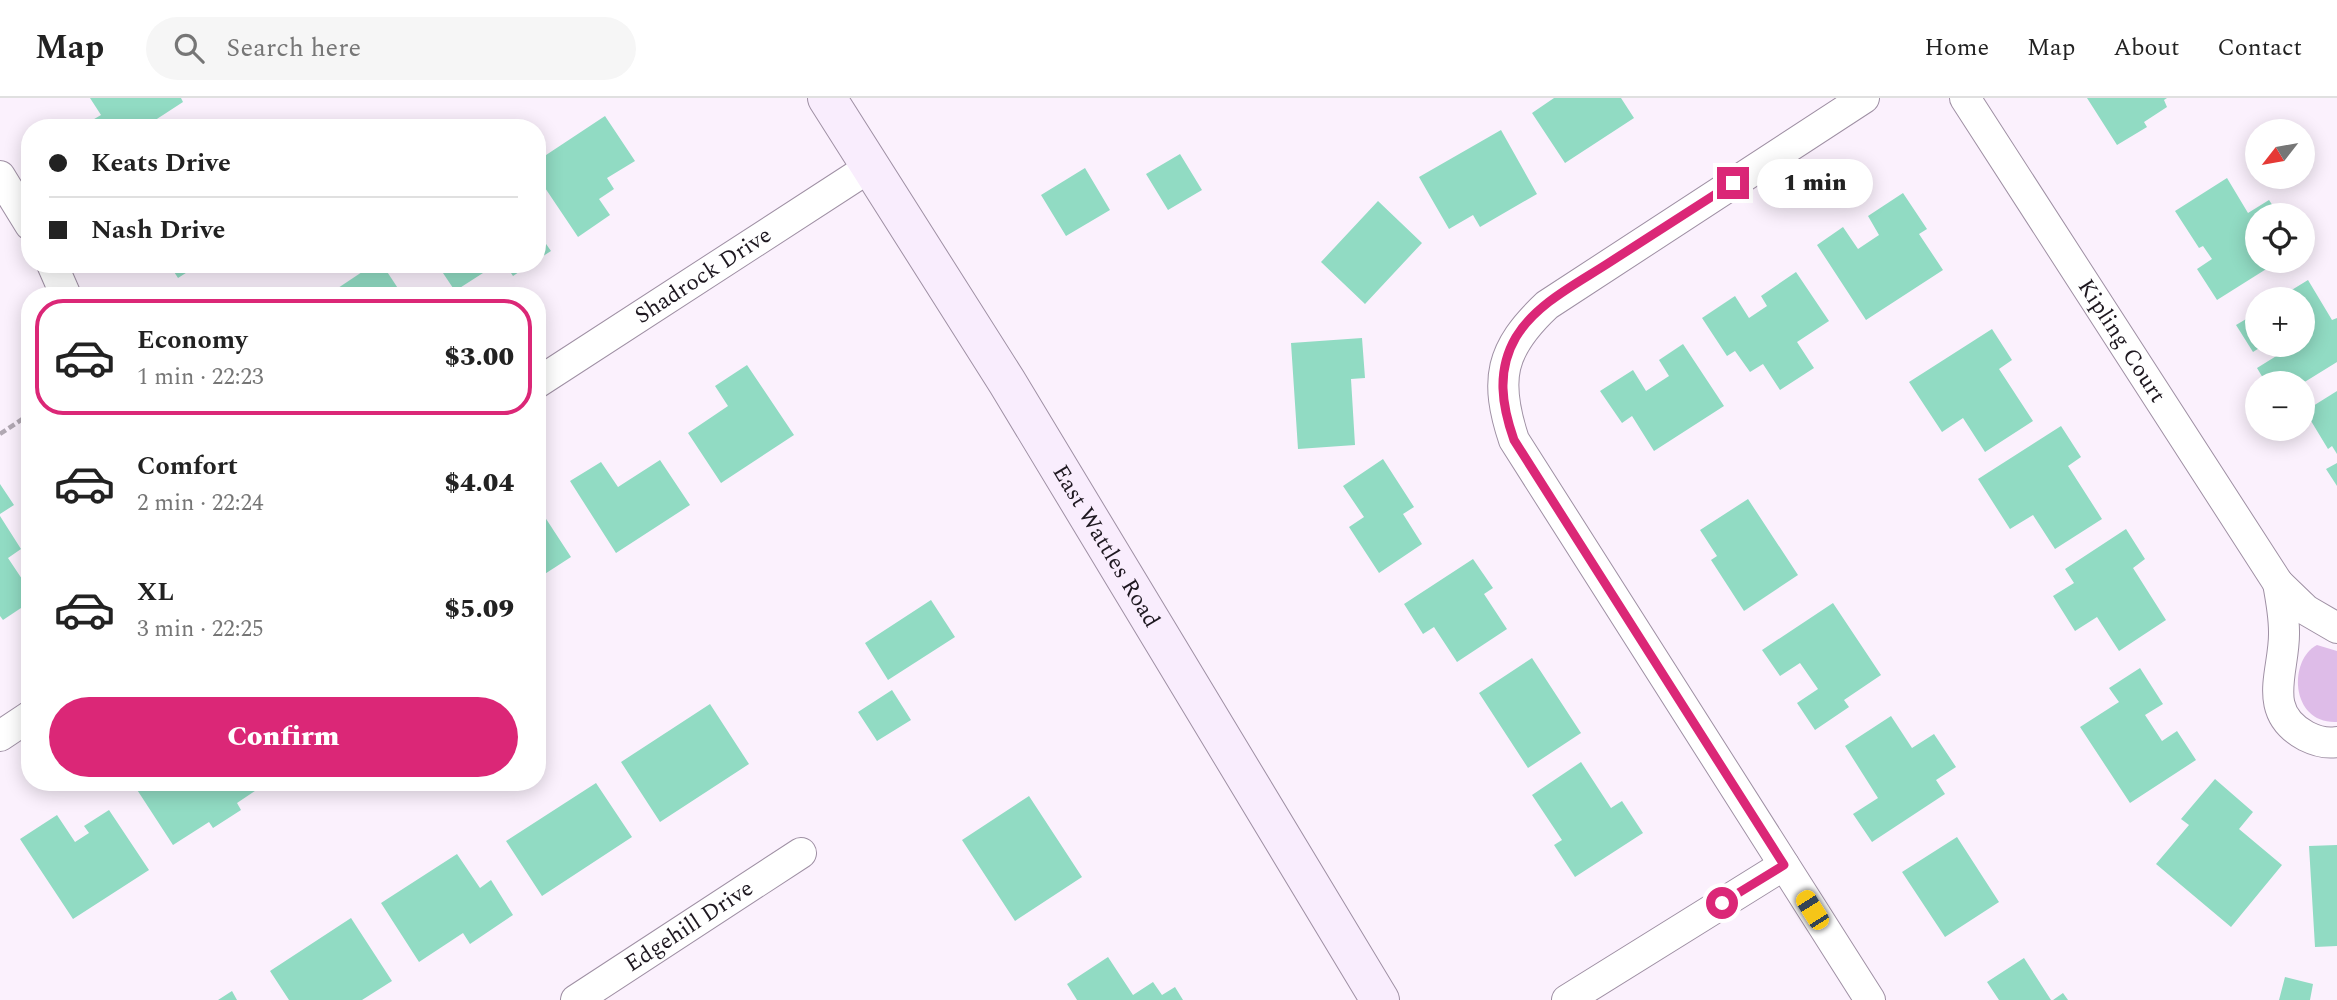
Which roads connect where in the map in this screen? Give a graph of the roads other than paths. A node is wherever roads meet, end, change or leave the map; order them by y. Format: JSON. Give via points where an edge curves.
{"nodes":[{"id":1,"x":827,"y":98,"type":"edge"},
{"id":2,"x":1864,"y":98,"type":"edge"},
{"id":3,"x":1965,"y":98,"type":"edge"},
{"id":4,"x":870,"y":167,"type":"junction"},
{"id":5,"x":0,"y":176,"type":"edge"},
{"id":6,"x":21,"y":210,"type":"edge"},
{"id":7,"x":546,"y":377,"type":"edge"},
{"id":8,"x":2278,"y":583,"type":"junction"},
{"id":9,"x":2337,"y":628,"type":"edge"},
{"id":10,"x":21,"y":722,"type":"edge"},
{"id":11,"x":0,"y":736,"type":"edge"},
{"id":12,"x":2337,"y":742,"type":"edge"},
{"id":13,"x":801,"y":853,"type":"dead end"},
{"id":14,"x":1784,"y":865,"type":"junction"},
{"id":15,"x":576,"y":1000,"type":"edge"},
{"id":16,"x":1380,"y":1000,"type":"edge"},
{"id":17,"x":1567,"y":1000,"type":"edge"},
{"id":18,"x":1870,"y":1000,"type":"edge"}],
"edges":[{"from":1,"to":4,"type":"main road","name":"East Wattles Road"},
{"from":2,"to":14,"type":"street","via":[[1547,304],[1516,337],[1502,384],[1514,440]]},
{"from":3,"to":8,"type":"street","name":"Kipling Court"},
{"from":4,"to":7,"type":"street","name":"Shadrock Drive"},
{"from":4,"to":16,"type":"main road","name":"East Wattles Road","via":[[1014,394]]},
{"from":5,"to":6,"type":"street"},
{"from":8,"to":9,"type":"street","name":"Kipling Court","via":[[2306,610]]},
{"from":8,"to":12,"type":"street","name":"Kipling Court","via":[[2284,633],[2277,688],[2280,708],[2300,733]]},
{"from":10,"to":11,"type":"street"},
{"from":13,"to":15,"type":"street","name":"Edgehill Drive"},
{"from":14,"to":17,"type":"street"},
{"from":14,"to":18,"type":"street"}]}
